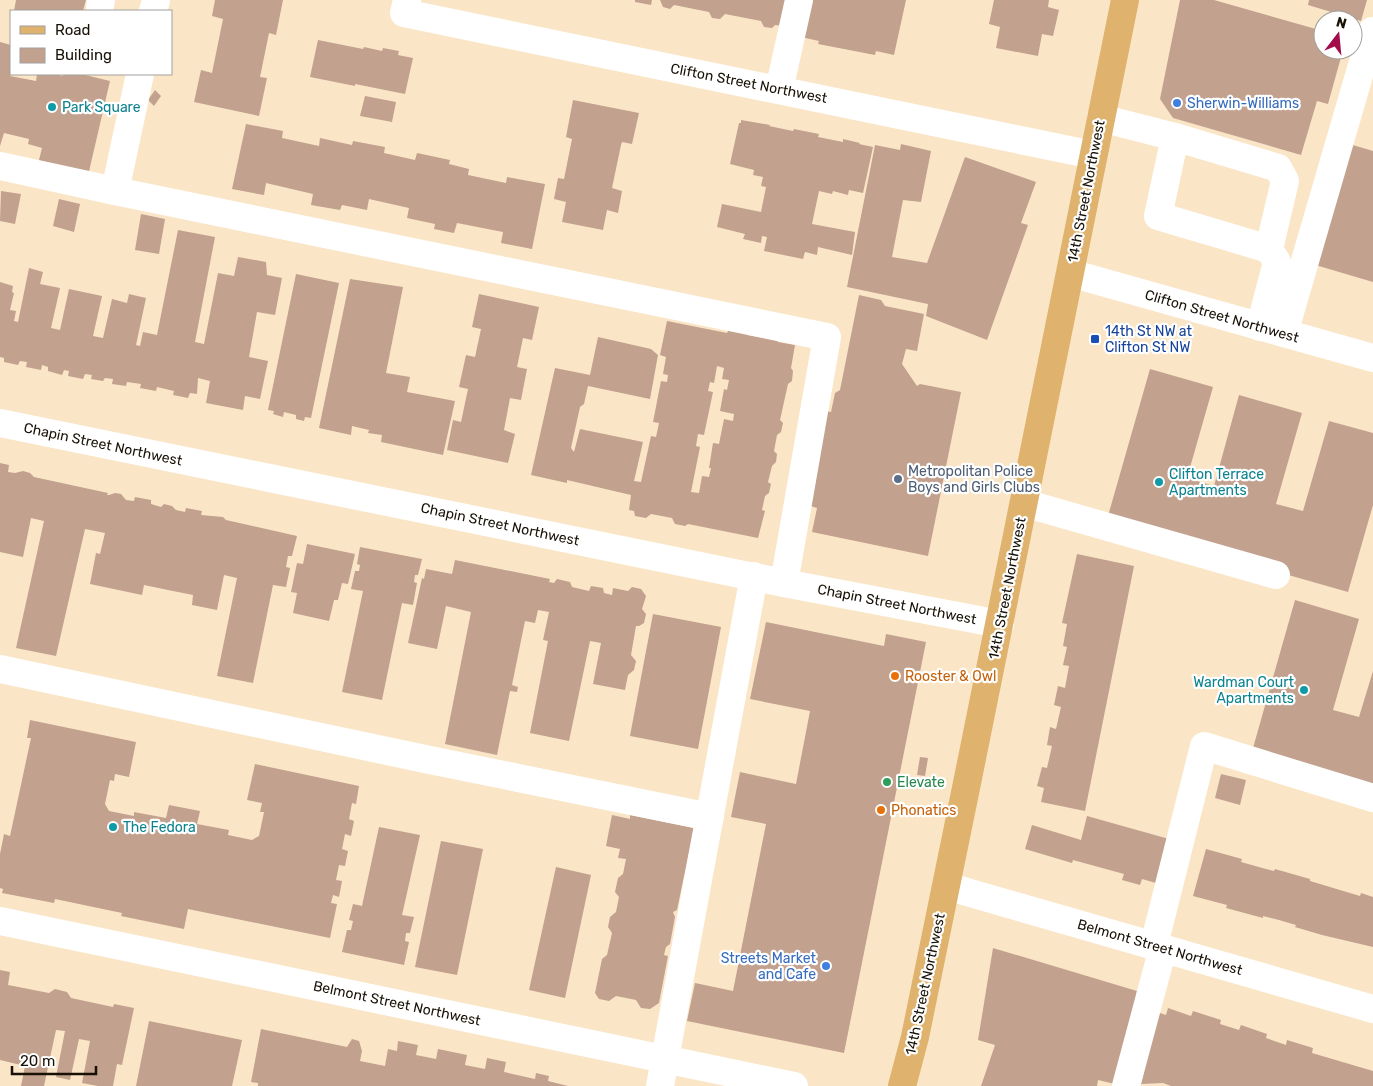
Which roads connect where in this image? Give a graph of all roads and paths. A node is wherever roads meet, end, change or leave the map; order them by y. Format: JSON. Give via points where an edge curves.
{"nodes":[{"id":1,"x":799,"y":0,"type":"edge"},
{"id":2,"x":1124,"y":0,"type":"edge"},
{"id":3,"x":405,"y":6,"type":"edge"},
{"id":4,"x":1373,"y":31,"type":"edge"},
{"id":5,"x":140,"y":75,"type":"edge"},
{"id":6,"x":779,"y":90,"type":"junction"},
{"id":7,"x":1101,"y":118,"type":"junction"},
{"id":8,"x":1175,"y":137,"type":"junction"},
{"id":9,"x":1094,"y":155,"type":"junction"},
{"id":10,"x":0,"y":166,"type":"edge"},
{"id":11,"x":115,"y":191,"type":"junction"},
{"id":12,"x":1269,"y":249,"type":"junction"},
{"id":13,"x":1070,"y":273,"type":"junction"},
{"id":14,"x":1272,"y":330,"type":"junction"},
{"id":15,"x":1373,"y":358,"type":"edge"},
{"id":16,"x":0,"y":423,"type":"edge"},
{"id":17,"x":1024,"y":503,"type":"junction"},
{"id":18,"x":1276,"y":575,"type":"dead end"},
{"id":19,"x":754,"y":576,"type":"junction"},
{"id":20,"x":784,"y":583,"type":"junction"},
{"id":21,"x":1000,"y":624,"type":"junction"},
{"id":22,"x":0,"y":669,"type":"edge"},
{"id":23,"x":1373,"y":798,"type":"edge"},
{"id":24,"x":710,"y":817,"type":"junction"},
{"id":25,"x":946,"y":886,"type":"junction"},
{"id":26,"x":0,"y":921,"type":"edge"},
{"id":27,"x":1158,"y":947,"type":"junction"},
{"id":28,"x":1373,"y":1009,"type":"edge"},
{"id":29,"x":665,"y":1059,"type":"junction"},
{"id":30,"x":660,"y":1086,"type":"edge"},
{"id":31,"x":794,"y":1086,"type":"edge"},
{"id":32,"x":902,"y":1086,"type":"edge"},
{"id":33,"x":1126,"y":1086,"type":"edge"}],
"edges":[{"from":1,"to":6,"type":"street"},
{"from":2,"to":7,"type":"main road","name":"14th Street Northwest"},
{"from":3,"to":6,"type":"street","name":"Clifton Street Northwest"},
{"from":4,"to":14,"type":"street"},
{"from":5,"to":11,"type":"street"},
{"from":6,"to":9,"type":"street","name":"Clifton Street Northwest"},
{"from":7,"to":8,"type":"street"},
{"from":7,"to":9,"type":"main road","name":"14th Street Northwest"},
{"from":8,"to":12,"type":"street","via":[[1278,168],[1285,181]]},
{"from":8,"to":12,"type":"street","via":[[1158,216]]},
{"from":9,"to":13,"type":"main road","name":"14th Street Northwest"},
{"from":10,"to":11,"type":"street"},
{"from":11,"to":20,"type":"street","via":[[827,337]]},
{"from":12,"to":14,"type":"street","via":[[1277,262]]},
{"from":13,"to":14,"type":"street","name":"Clifton Street Northwest"},
{"from":13,"to":17,"type":"main road","name":"14th Street Northwest"},
{"from":14,"to":15,"type":"street","name":"Clifton Street Northwest"},
{"from":16,"to":19,"type":"street","name":"Chapin Street Northwest"},
{"from":17,"to":18,"type":"street"},
{"from":17,"to":21,"type":"main road","name":"14th Street Northwest"},
{"from":19,"to":20,"type":"street","name":"Chapin Street Northwest"},
{"from":19,"to":24,"type":"street"},
{"from":20,"to":21,"type":"street","name":"Chapin Street Northwest"},
{"from":21,"to":25,"type":"main road","name":"14th Street Northwest"},
{"from":22,"to":24,"type":"street"},
{"from":23,"to":27,"type":"street","via":[[1204,746]]},
{"from":24,"to":29,"type":"street"},
{"from":25,"to":27,"type":"street","name":"Belmont Street Northwest"},
{"from":25,"to":32,"type":"main road","name":"14th Street Northwest"},
{"from":26,"to":29,"type":"street","name":"Belmont Street Northwest"},
{"from":27,"to":28,"type":"street","name":"Belmont Street Northwest"},
{"from":27,"to":33,"type":"street"},
{"from":29,"to":30,"type":"street"},
{"from":29,"to":31,"type":"street","name":"Belmont Street Northwest"}]}
